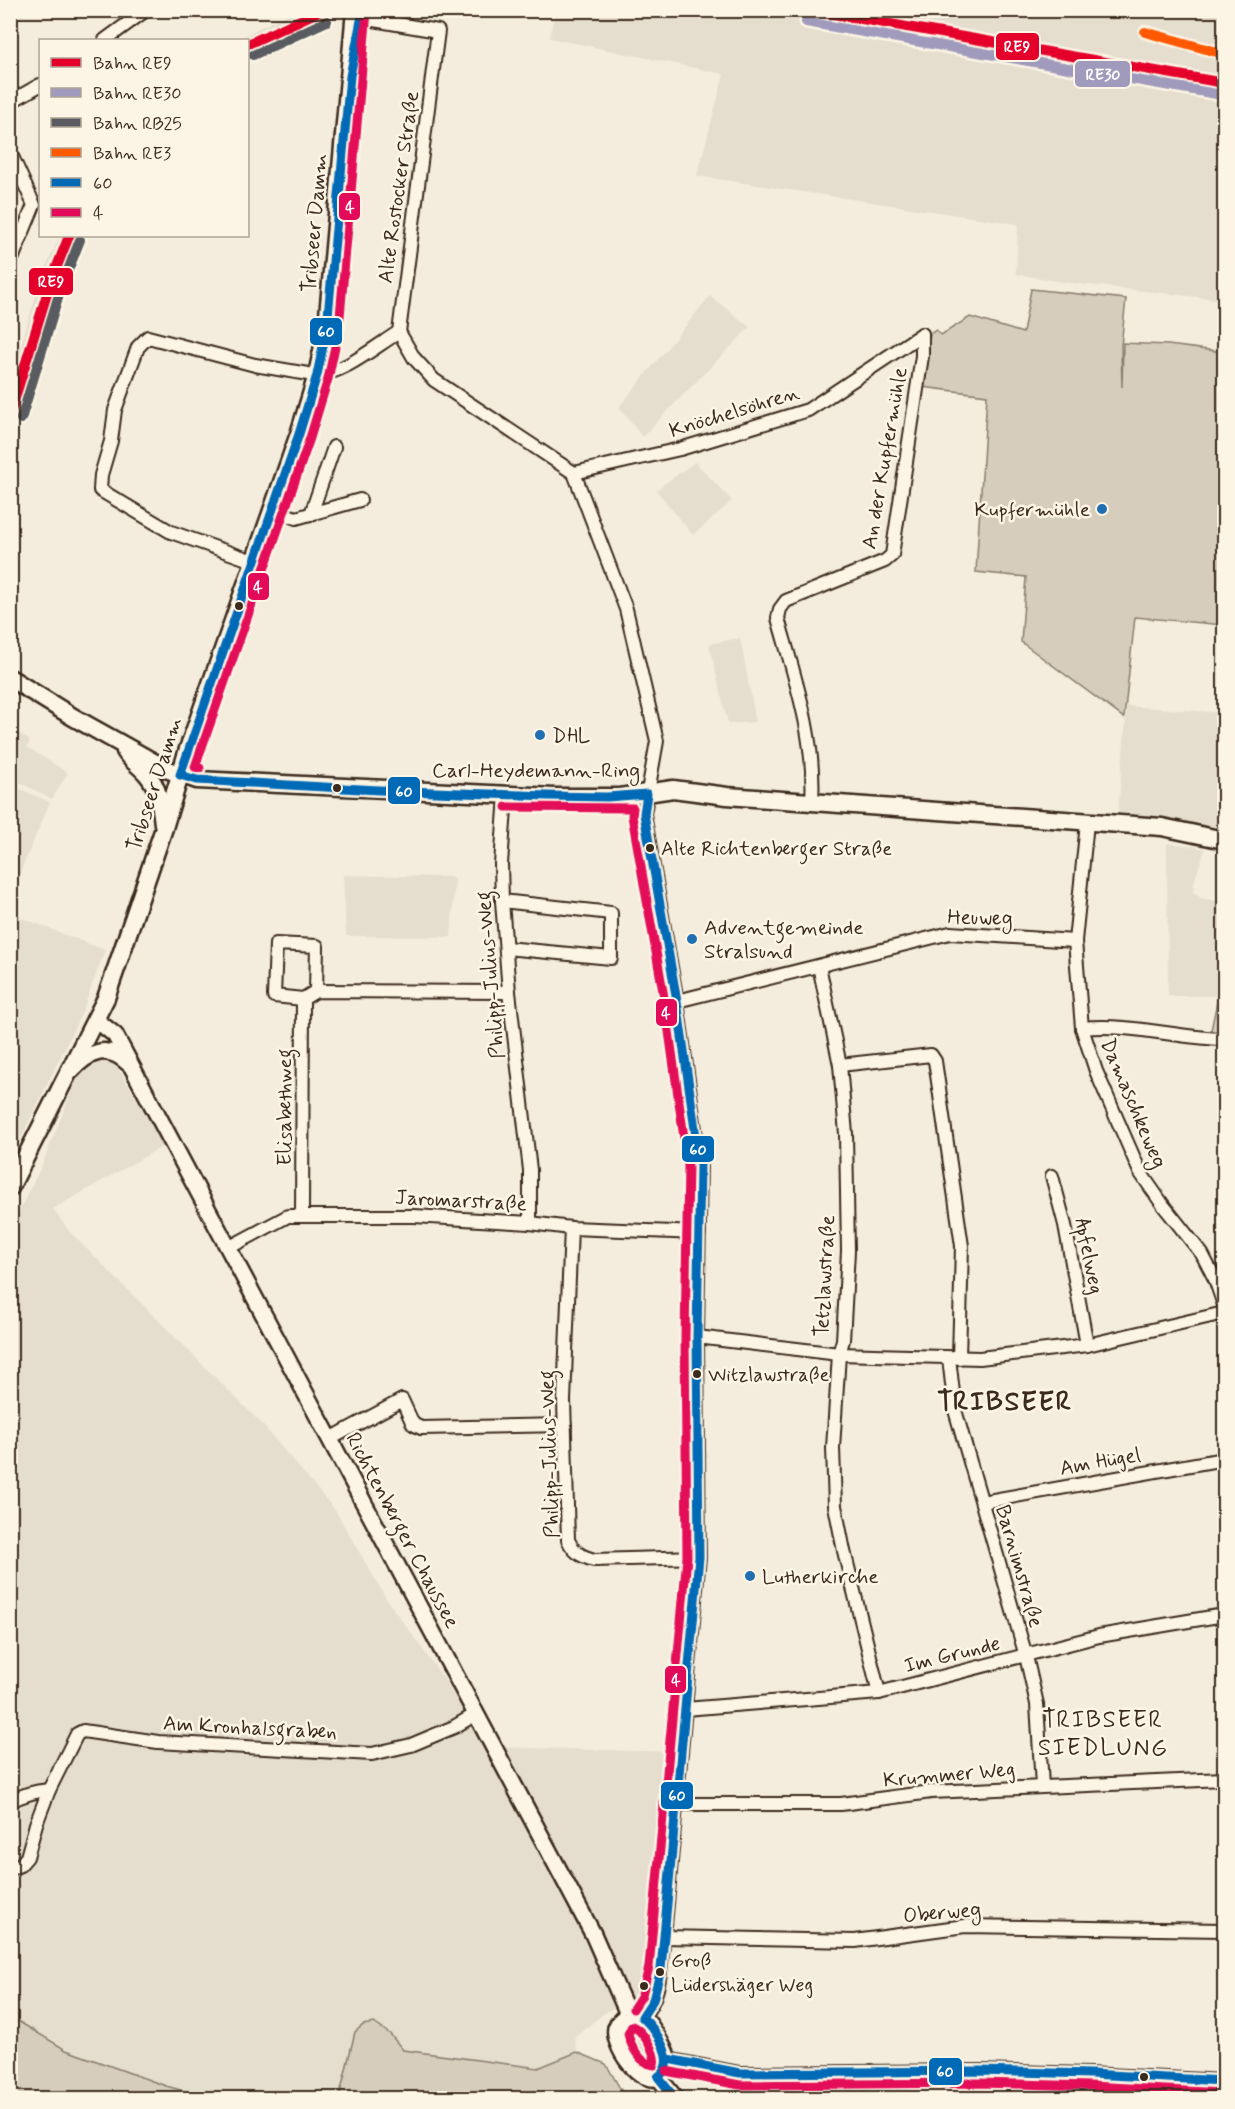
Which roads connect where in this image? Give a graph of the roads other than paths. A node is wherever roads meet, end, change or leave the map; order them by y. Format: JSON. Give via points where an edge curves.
{"nodes":[{"id":1,"x":146,"y":10,"type":"edge"},
{"id":2,"x":360,"y":13,"type":"edge"},
{"id":3,"x":106,"y":39,"type":"edge"},
{"id":4,"x":39,"y":86,"type":"edge"},
{"id":5,"x":10,"y":102,"type":"edge"},
{"id":6,"x":10,"y":152,"type":"edge"},
{"id":7,"x":10,"y":264,"type":"edge"},
{"id":8,"x":399,"y":332,"type":"junction"},
{"id":9,"x":922,"y":334,"type":"joint"},
{"id":10,"x":318,"y":375,"type":"junction"},
{"id":11,"x":334,"y":447,"type":"dead end"},
{"id":12,"x":574,"y":474,"type":"junction"},
{"id":13,"x":360,"y":501,"type":"dead end"},
{"id":14,"x":272,"y":509,"type":"junction"},
{"id":15,"x":311,"y":514,"type":"junction"},
{"id":16,"x":253,"y":561,"type":"junction"},
{"id":17,"x":10,"y":678,"type":"edge"},
{"id":18,"x":122,"y":745,"type":"junction"},
{"id":19,"x":180,"y":775,"type":"junction"},
{"id":20,"x":646,"y":794,"type":"junction"},
{"id":21,"x":506,"y":795,"type":"junction"},
{"id":22,"x":812,"y":802,"type":"junction"},
{"id":23,"x":1087,"y":823,"type":"junction"},
{"id":24,"x":164,"y":828,"type":"junction"},
{"id":25,"x":1224,"y":840,"type":"edge"},
{"id":26,"x":502,"y":901,"type":"junction"},
{"id":27,"x":1075,"y":940,"type":"junction"},
{"id":28,"x":506,"y":948,"type":"junction"},
{"id":29,"x":819,"y":966,"type":"junction"},
{"id":30,"x":316,"y":991,"type":"junction"},
{"id":31,"x":509,"y":992,"type":"junction"},
{"id":32,"x":303,"y":999,"type":"junction"},
{"id":33,"x":676,"y":1001,"type":"junction"},
{"id":34,"x":95,"y":1019,"type":"junction"},
{"id":35,"x":1082,"y":1028,"type":"junction"},
{"id":36,"x":1224,"y":1039,"type":"edge"},
{"id":37,"x":840,"y":1065,"type":"junction"},
{"id":38,"x":132,"y":1068,"type":"junction"},
{"id":39,"x":65,"y":1078,"type":"junction"},
{"id":40,"x":1052,"y":1176,"type":"dead end"},
{"id":41,"x":10,"y":1188,"type":"edge"},
{"id":42,"x":302,"y":1215,"type":"junction"},
{"id":43,"x":530,"y":1223,"type":"junction"},
{"id":44,"x":571,"y":1228,"type":"junction"},
{"id":45,"x":699,"y":1233,"type":"junction"},
{"id":46,"x":228,"y":1248,"type":"junction"},
{"id":47,"x":1224,"y":1305,"type":"edge"},
{"id":48,"x":1224,"y":1313,"type":"edge"},
{"id":49,"x":697,"y":1336,"type":"junction"},
{"id":50,"x":1087,"y":1345,"type":"junction"},
{"id":51,"x":839,"y":1354,"type":"junction"},
{"id":52,"x":954,"y":1358,"type":"junction"},
{"id":53,"x":565,"y":1425,"type":"junction"},
{"id":54,"x":330,"y":1439,"type":"junction"},
{"id":55,"x":1224,"y":1459,"type":"edge"},
{"id":56,"x":982,"y":1502,"type":"junction"},
{"id":57,"x":699,"y":1557,"type":"junction"},
{"id":58,"x":1224,"y":1615,"type":"edge"},
{"id":59,"x":1026,"y":1656,"type":"junction"},
{"id":60,"x":879,"y":1693,"type":"junction"},
{"id":61,"x":685,"y":1709,"type":"junction"},
{"id":62,"x":476,"y":1714,"type":"junction"},
{"id":63,"x":1224,"y":1779,"type":"edge"},
{"id":64,"x":1042,"y":1786,"type":"junction"},
{"id":65,"x":49,"y":1790,"type":"junction"},
{"id":66,"x":10,"y":1802,"type":"edge"},
{"id":67,"x":678,"y":1804,"type":"junction"},
{"id":68,"x":10,"y":1869,"type":"edge"},
{"id":69,"x":1224,"y":1930,"type":"edge"},
{"id":70,"x":664,"y":1937,"type":"junction"},
{"id":71,"x":635,"y":2015,"type":"junction"},
{"id":72,"x":668,"y":2060,"type":"junction"},
{"id":73,"x":871,"y":2071,"type":"junction"},
{"id":74,"x":658,"y":2077,"type":"junction"},
{"id":75,"x":1224,"y":2081,"type":"edge"},
{"id":76,"x":675,"y":2098,"type":"edge"},
{"id":77,"x":872,"y":2098,"type":"edge"}],
"edges":[{"from":1,"to":3,"type":"street"},
{"from":2,"to":8,"type":"street","name":"Alte Rostocker Straße","via":[[438,31]]},
{"from":2,"to":10,"type":"main road","name":"Tribseer Damm","via":[[350,76],[327,327]]},
{"from":4,"to":5,"type":"street"},
{"from":6,"to":7,"type":"street","via":[[34,205]]},
{"from":8,"to":10,"type":"street"},
{"from":8,"to":12,"type":"street","via":[[414,358],[434,380]]},
{"from":9,"to":12,"type":"street","name":"Knöchelsöhren","via":[[808,410],[680,449]]},
{"from":9,"to":22,"type":"street","name":"An der Kupfermühle","via":[[892,555],[786,601],[780,609],[778,618],[806,719],[813,773]]},
{"from":10,"to":14,"type":"main road","name":"Tribseer Damm"},
{"from":10,"to":16,"type":"street","via":[[255,365],[148,337],[138,347],[116,410],[100,490],[171,532]]},
{"from":11,"to":15,"type":"street"},
{"from":12,"to":20,"type":"street","via":[[626,609],[655,730],[655,759]]},
{"from":13,"to":15,"type":"street"},
{"from":14,"to":15,"type":"street","via":[[296,518]]},
{"from":14,"to":16,"type":"main road","name":"Tribseer Damm"},
{"from":16,"to":19,"type":"main road","name":"Tribseer Damm"},
{"from":17,"to":18,"type":"main road","name":"Carl-Heydemann-Ring"},
{"from":18,"to":19,"type":"main road","name":"Carl-Heydemann-Ring"},
{"from":18,"to":24,"type":"main road","via":[[154,785]]},
{"from":19,"to":21,"type":"main road","name":"Carl-Heydemann-Ring","via":[[197,780]]},
{"from":19,"to":24,"type":"main road","name":"Tribseer Damm"},
{"from":20,"to":21,"type":"main road","name":"Carl-Heydemann-Ring"},
{"from":20,"to":22,"type":"main road","name":"Carl-Heydemann-Ring","via":[[673,789]]},
{"from":20,"to":33,"type":"street","via":[[645,814]]},
{"from":21,"to":26,"type":"street","name":"Philipp-Julius-Weg"},
{"from":22,"to":23,"type":"main road","name":"Carl-Heydemann-Ring"},
{"from":23,"to":25,"type":"main road","name":"Carl-Heydemann-Ring","via":[[1162,827]]},
{"from":23,"to":27,"type":"street","name":"Damaschkeweg"},
{"from":24,"to":34,"type":"main road","name":"Tribseer Damm"},
{"from":26,"to":28,"type":"street","name":"Philipp-Julius-Weg"},
{"from":26,"to":28,"type":"street","via":[[611,913],[611,958]]},
{"from":27,"to":29,"type":"street","name":"Heuweg","via":[[950,933]]},
{"from":27,"to":35,"type":"street","name":"Damaschkeweg"},
{"from":28,"to":31,"type":"street","name":"Philipp-Julius-Weg"},
{"from":29,"to":33,"type":"street","name":"Heuweg"},
{"from":29,"to":37,"type":"street","name":"Tetzlawstraße"},
{"from":30,"to":31,"type":"street"},
{"from":30,"to":32,"type":"street"},
{"from":30,"to":32,"type":"street","via":[[317,946],[276,944],[274,996]]},
{"from":31,"to":43,"type":"street","name":"Philipp-Julius-Weg","via":[[530,1170]]},
{"from":32,"to":42,"type":"street","name":"Elisabethweg"},
{"from":33,"to":45,"type":"street","via":[[700,1165]]},
{"from":34,"to":38,"type":"street","name":"Richtenberger Chaussee","via":[[116,1035]]},
{"from":34,"to":39,"type":"main road","name":"Tribseer Damm"},
{"from":35,"to":36,"type":"street","via":[[1103,1026]]},
{"from":35,"to":47,"type":"street","name":"Damaschkeweg","via":[[1096,1071],[1140,1172],[1202,1254]]},
{"from":37,"to":51,"type":"street","name":"Tetzlawstraße","via":[[846,1134],[848,1251]]},
{"from":37,"to":52,"type":"street","name":"Barnimstraße","via":[[931,1055],[935,1061],[962,1246]]},
{"from":38,"to":39,"type":"street","via":[[117,1055],[101,1051],[83,1059]]},
{"from":38,"to":46,"type":"street","name":"Richtenberger Chaussee"},
{"from":39,"to":41,"type":"main road","name":"Tribseer Damm"},
{"from":40,"to":50,"type":"street","name":"Apfelweg"},
{"from":42,"to":43,"type":"street","name":"Jaromarstraße"},
{"from":42,"to":46,"type":"street","name":"Jaromarstraße","via":[[288,1216]]},
{"from":43,"to":44,"type":"street","name":"Jaromarstraße"},
{"from":44,"to":45,"type":"street","name":"Jaromarstraße"},
{"from":44,"to":53,"type":"street","name":"Philipp-Julius-Weg"},
{"from":45,"to":49,"type":"street"},
{"from":46,"to":54,"type":"street","name":"Richtenberger Chaussee"},
{"from":48,"to":50,"type":"street"},
{"from":49,"to":51,"type":"street"},
{"from":49,"to":57,"type":"street"},
{"from":50,"to":52,"type":"street"},
{"from":51,"to":52,"type":"street"},
{"from":51,"to":60,"type":"street","name":"Tetzlawstraße","via":[[833,1448],[835,1506]]},
{"from":52,"to":56,"type":"street","name":"Barnimstraße","via":[[955,1410]]},
{"from":53,"to":54,"type":"street","via":[[421,1428],[413,1424],[402,1400]]},
{"from":53,"to":57,"type":"street","name":"Philipp-Julius-Weg","via":[[568,1540],[573,1551],[594,1560]]},
{"from":54,"to":62,"type":"street","name":"Richtenberger Chaussee"},
{"from":55,"to":56,"type":"street","name":"Am Hügel"},
{"from":56,"to":59,"type":"street","name":"Barnimstraße"},
{"from":57,"to":61,"type":"street"},
{"from":58,"to":59,"type":"street","name":"Im Grunde","via":[[1099,1636]]},
{"from":59,"to":60,"type":"street","name":"Im Grunde"},
{"from":59,"to":64,"type":"street","name":"Barnimstraße","via":[[1037,1704]]},
{"from":60,"to":61,"type":"street","name":"Im Grunde"},
{"from":61,"to":67,"type":"street"},
{"from":62,"to":65,"type":"street","name":"Am Kronhalsgraben","via":[[411,1745],[372,1754],[158,1742],[83,1731],[77,1734]]},
{"from":62,"to":71,"type":"street","name":"Richtenberger Chaussee"},
{"from":63,"to":64,"type":"street","name":"Krummer Weg"},
{"from":64,"to":67,"type":"street","name":"Krummer Weg","via":[[931,1792],[841,1804]]},
{"from":65,"to":66,"type":"street","via":[[24,1794]]},
{"from":65,"to":68,"type":"street","name":"Am Kronhalsgraben","via":[[27,1857],[20,1866]]},
{"from":67,"to":70,"type":"street"},
{"from":69,"to":70,"type":"street","name":"Oberweg","via":[[965,1926],[855,1941]]},
{"from":70,"to":71,"type":"street","via":[[655,1998],[650,2009]]},
{"from":71,"to":72,"type":"street","name":"Richtenberger Chaussee","via":[[647,2021]]},
{"from":71,"to":74,"type":"street","via":[[616,2026],[619,2044],[635,2071],[643,2077]]},
{"from":72,"to":73,"type":"street","via":[[740,2073]]},
{"from":72,"to":74,"type":"street"},
{"from":73,"to":75,"type":"street","via":[[1090,2074]]},
{"from":73,"to":77,"type":"street"},
{"from":74,"to":76,"type":"street"}]}
